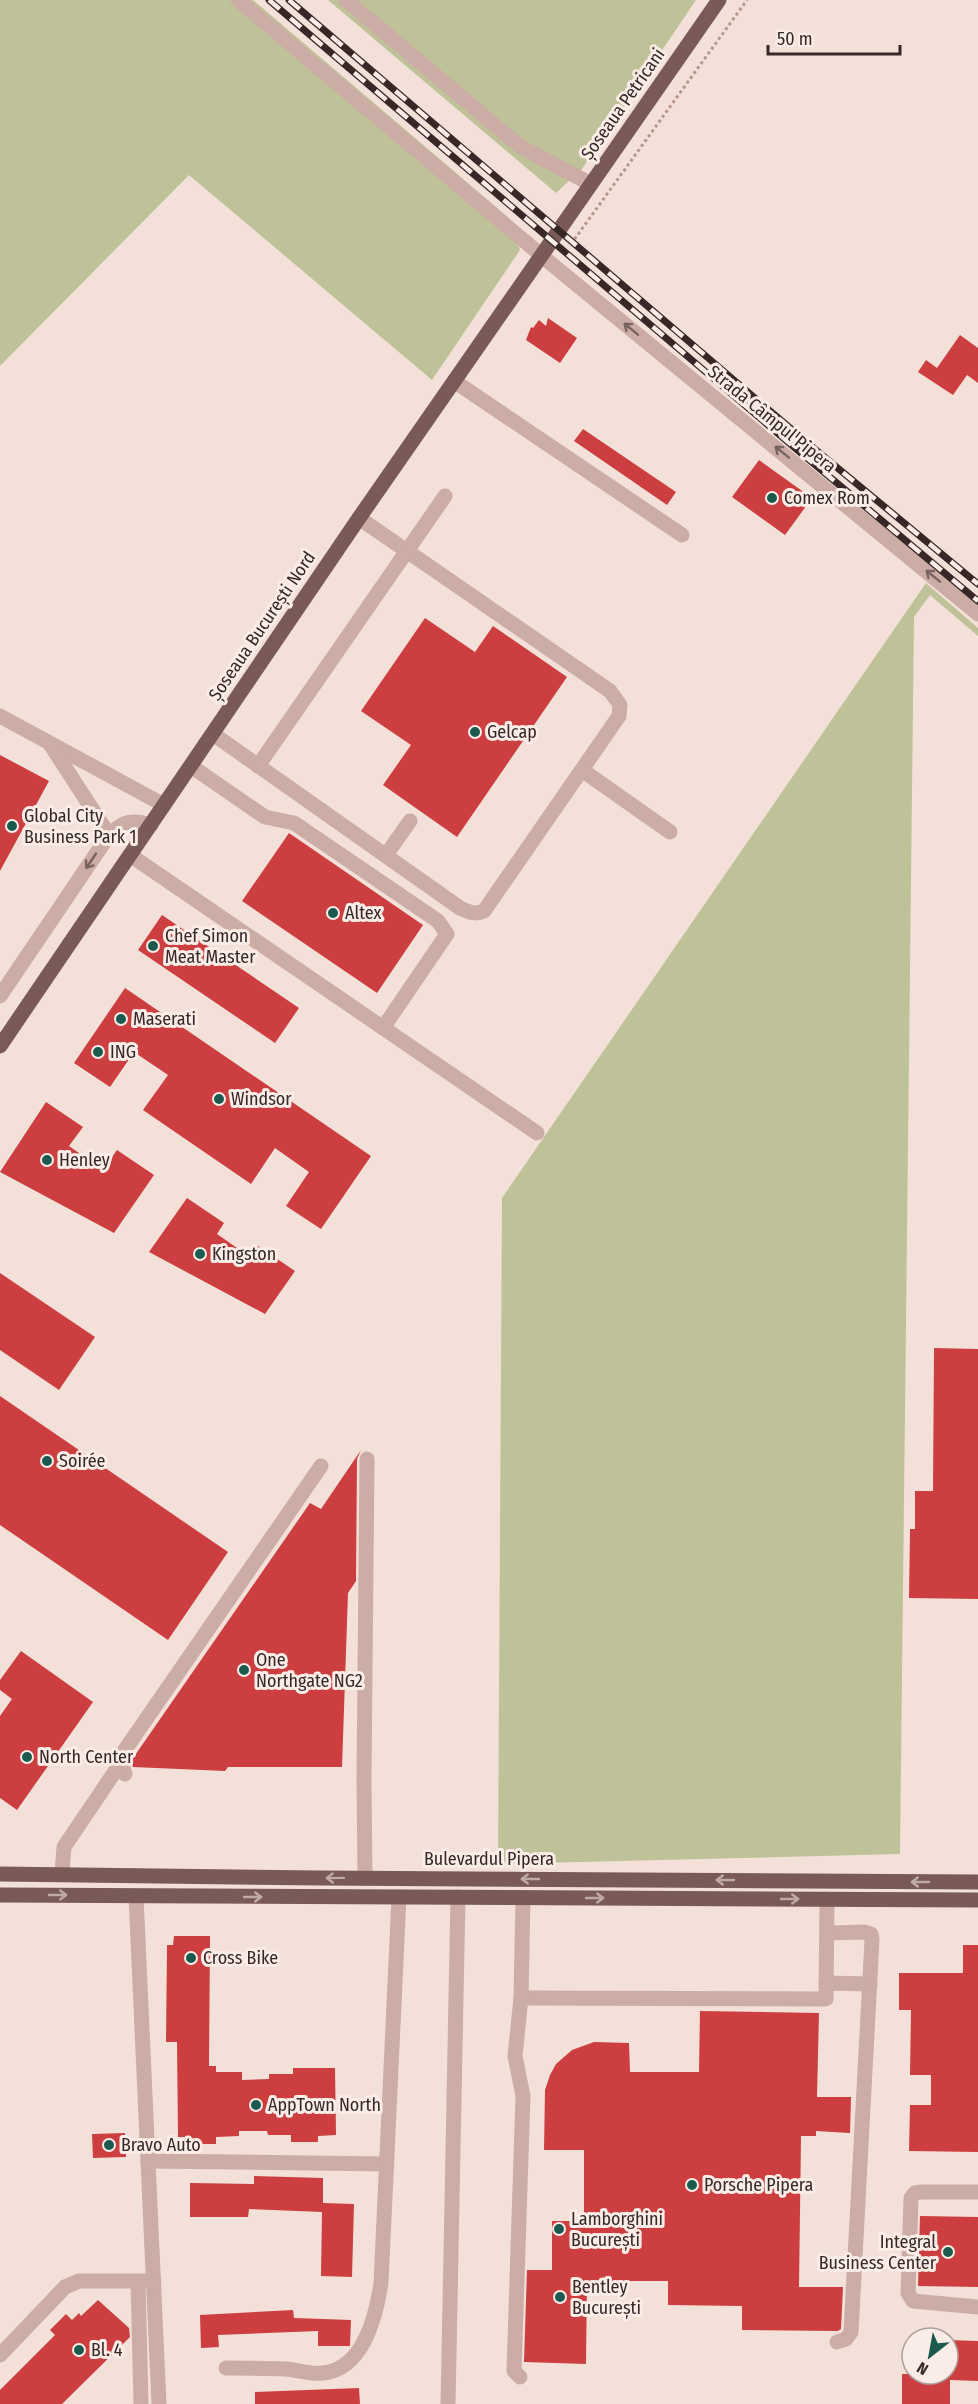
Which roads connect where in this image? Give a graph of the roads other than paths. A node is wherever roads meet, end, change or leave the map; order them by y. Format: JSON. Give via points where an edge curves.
{"nodes":[{"id":1,"x":238,"y":0,"type":"edge"},
{"id":2,"x":346,"y":0,"type":"edge"},
{"id":3,"x":719,"y":0,"type":"edge"},
{"id":4,"x":591,"y":184,"type":"junction"},
{"id":5,"x":559,"y":230,"type":"joint"},
{"id":6,"x":541,"y":255,"type":"junction"},
{"id":7,"x":454,"y":381,"type":"junction"},
{"id":8,"x":445,"y":496,"type":"dead end"},
{"id":9,"x":359,"y":518,"type":"junction"},
{"id":10,"x":682,"y":535,"type":"dead end"},
{"id":11,"x":407,"y":550,"type":"junction"},
{"id":12,"x":978,"y":614,"type":"edge"},
{"id":13,"x":0,"y":716,"type":"edge"},
{"id":14,"x":213,"y":734,"type":"junction"},
{"id":15,"x":48,"y":742,"type":"junction"},
{"id":16,"x":191,"y":766,"type":"junction"},
{"id":17,"x":258,"y":766,"type":"junction"},
{"id":18,"x":582,"y":770,"type":"junction"},
{"id":19,"x":164,"y":805,"type":"junction"},
{"id":20,"x":410,"y":820,"type":"dead end"},
{"id":21,"x":151,"y":825,"type":"junction"},
{"id":22,"x":670,"y":832,"type":"dead end"},
{"id":23,"x":109,"y":834,"type":"junction"},
{"id":24,"x":130,"y":855,"type":"junction"},
{"id":25,"x":386,"y":855,"type":"junction"},
{"id":26,"x":0,"y":996,"type":"edge"},
{"id":27,"x":383,"y":1028,"type":"junction"},
{"id":28,"x":0,"y":1046,"type":"edge"},
{"id":29,"x":537,"y":1134,"type":"dead end"},
{"id":30,"x":367,"y":1459,"type":"dead end"},
{"id":31,"x":321,"y":1466,"type":"dead end"},
{"id":32,"x":62,"y":1873,"type":"junction"},
{"id":33,"x":0,"y":1874,"type":"edge"},
{"id":34,"x":365,"y":1878,"type":"junction"},
{"id":35,"x":978,"y":1882,"type":"edge"},
{"id":36,"x":0,"y":1895,"type":"edge"},
{"id":37,"x":136,"y":1896,"type":"junction"},
{"id":38,"x":399,"y":1897,"type":"junction"},
{"id":39,"x":458,"y":1897,"type":"junction"},
{"id":40,"x":523,"y":1898,"type":"junction"},
{"id":41,"x":827,"y":1899,"type":"junction"},
{"id":42,"x":978,"y":1900,"type":"edge"},
{"id":43,"x":826,"y":1933,"type":"junction"},
{"id":44,"x":826,"y":1983,"type":"junction"},
{"id":45,"x":870,"y":1984,"type":"junction"},
{"id":46,"x":521,"y":1998,"type":"junction"},
{"id":47,"x":148,"y":2161,"type":"junction"},
{"id":48,"x":387,"y":2164,"type":"junction"},
{"id":49,"x":978,"y":2192,"type":"edge"},
{"id":50,"x":154,"y":2281,"type":"junction"},
{"id":51,"x":138,"y":2282,"type":"junction"},
{"id":52,"x":978,"y":2307,"type":"edge"},
{"id":53,"x":837,"y":2342,"type":"dead end"},
{"id":54,"x":0,"y":2355,"type":"edge"},
{"id":55,"x":226,"y":2368,"type":"dead end"},
{"id":56,"x":520,"y":2377,"type":"dead end"},
{"id":57,"x":141,"y":2404,"type":"edge"},
{"id":58,"x":159,"y":2404,"type":"edge"},
{"id":59,"x":448,"y":2404,"type":"edge"}],
"edges":[{"from":1,"to":6,"type":"street","name":"Strada Câmpul Pipera"},
{"from":2,"to":4,"type":"street","via":[[521,147]]},
{"from":3,"to":4,"type":"main road","name":"Șoseaua Petricani"},
{"from":4,"to":5,"type":"main road","name":"Șoseaua Petricani"},
{"from":5,"to":6,"type":"main road","name":"Șoseaua București Nord"},
{"from":6,"to":7,"type":"main road","name":"Șoseaua București Nord"},
{"from":12,"to":6,"type":"street","name":"Strada Câmpul Pipera","one_way":true},
{"from":7,"to":9,"type":"main road","name":"Șoseaua București Nord"},
{"from":7,"to":10,"type":"street"},
{"from":8,"to":11,"type":"street"},
{"from":9,"to":11,"type":"street"},
{"from":9,"to":14,"type":"main road","name":"Șoseaua București Nord"},
{"from":11,"to":17,"type":"street"},
{"from":11,"to":18,"type":"street","via":[[616,697],[619,716]]},
{"from":13,"to":15,"type":"street"},
{"from":14,"to":16,"type":"main road","name":"Șoseaua București Nord"},
{"from":14,"to":17,"type":"street"},
{"from":15,"to":19,"type":"street"},
{"from":15,"to":23,"type":"street"},
{"from":16,"to":19,"type":"main road","name":"Șoseaua București Nord"},
{"from":16,"to":27,"type":"street","via":[[265,817],[294,823],[438,921],[447,934]]},
{"from":17,"to":25,"type":"street"},
{"from":18,"to":22,"type":"street"},
{"from":18,"to":25,"type":"street","via":[[484,911],[474,913],[460,908]]},
{"from":19,"to":21,"type":"main road","name":"Șoseaua București Nord"},
{"from":20,"to":25,"type":"street"},
{"from":21,"to":23,"type":"street","via":[[128,820]]},
{"from":21,"to":24,"type":"main road","name":"Șoseaua București Nord"},
{"from":23,"to":26,"type":"street","one_way":true},
{"from":24,"to":27,"type":"street"},
{"from":24,"to":28,"type":"main road","name":"Șoseaua București Nord"},
{"from":27,"to":29,"type":"street"},
{"from":30,"to":34,"type":"street"},
{"from":31,"to":32,"type":"street","via":[[120,1758],[120,1772],[64,1847]]},
{"from":32,"to":33,"type":"main road","name":"Bulevardul Pipera"},
{"from":34,"to":32,"type":"main road","name":"Bulevardul Pipera","one_way":true},
{"from":35,"to":34,"type":"main road","name":"Bulevardul Pipera","one_way":true},
{"from":36,"to":37,"type":"main road","one_way":true},
{"from":37,"to":38,"type":"main road","one_way":true},
{"from":37,"to":47,"type":"street"},
{"from":38,"to":39,"type":"main road"},
{"from":38,"to":48,"type":"street"},
{"from":39,"to":40,"type":"main road"},
{"from":39,"to":59,"type":"street"},
{"from":40,"to":41,"type":"main road","one_way":true},
{"from":40,"to":46,"type":"street"},
{"from":41,"to":42,"type":"main road"},
{"from":41,"to":43,"type":"street"},
{"from":43,"to":44,"type":"street"},
{"from":43,"to":45,"type":"street","via":[[871,1934]]},
{"from":44,"to":45,"type":"street"},
{"from":44,"to":46,"type":"street","via":[[826,1999]]},
{"from":45,"to":53,"type":"street","via":[[851,2332]]},
{"from":46,"to":56,"type":"street","via":[[515,2056],[524,2096],[514,2371]]},
{"from":47,"to":48,"type":"street"},
{"from":47,"to":50,"type":"street"},
{"from":48,"to":55,"type":"street","via":[[378,2307],[350,2361],[324,2373]]},
{"from":49,"to":52,"type":"street","via":[[921,2192],[911,2198],[908,2293],[912,2301]]},
{"from":50,"to":51,"type":"street"},
{"from":50,"to":58,"type":"street"},
{"from":51,"to":54,"type":"street","via":[[79,2281],[65,2287]]},
{"from":51,"to":57,"type":"street"}]}
